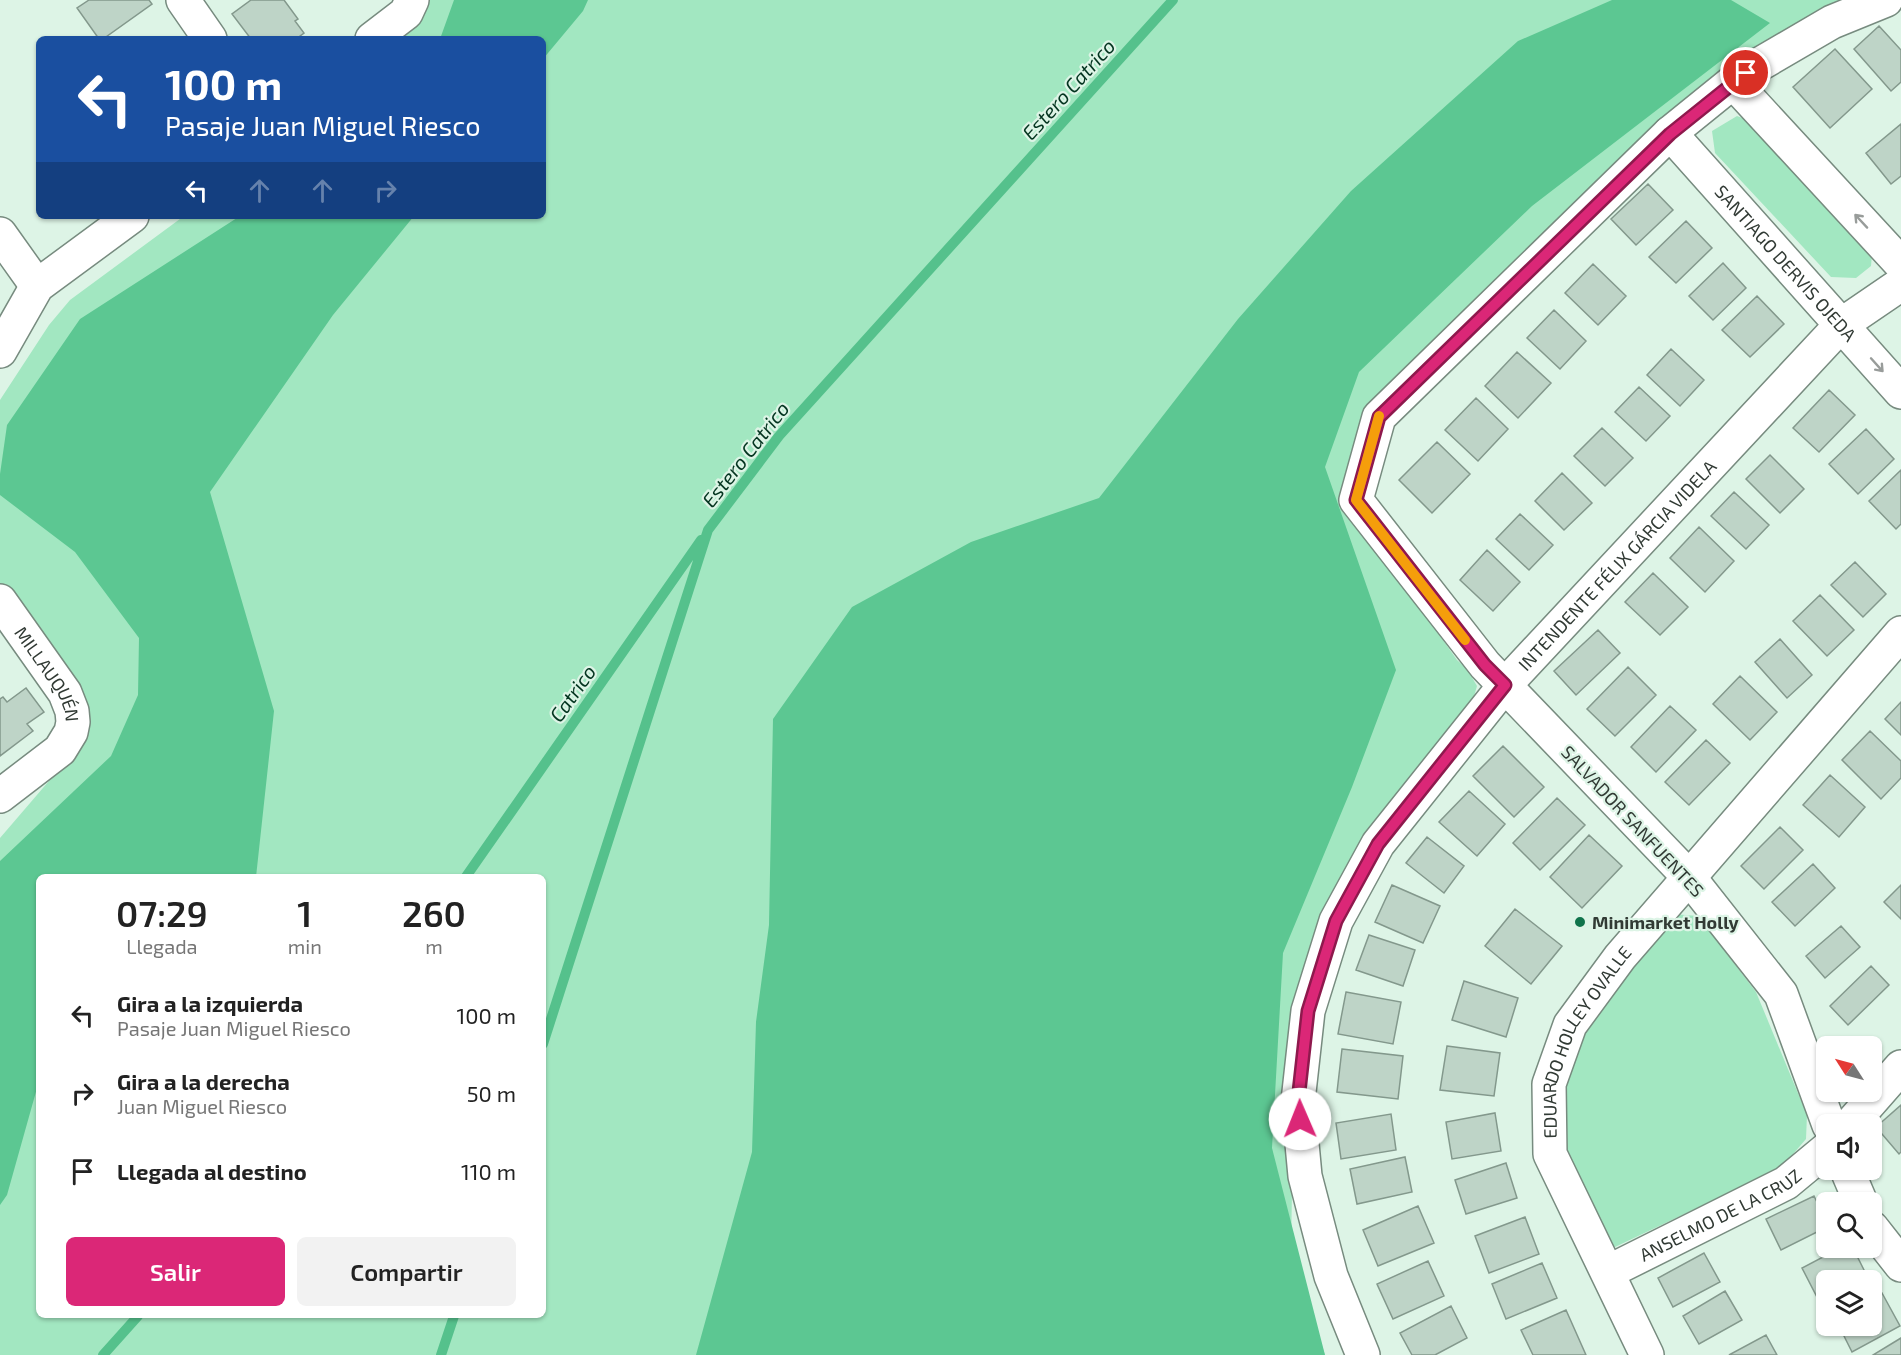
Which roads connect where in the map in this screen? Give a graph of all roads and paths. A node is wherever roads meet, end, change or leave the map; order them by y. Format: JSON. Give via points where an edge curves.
{"nodes":[{"id":1,"x":183,"y":0,"type":"edge"},
{"id":2,"x":412,"y":0,"type":"edge"},
{"id":3,"x":1886,"y":0,"type":"edge"},
{"id":4,"x":208,"y":36,"type":"edge"},
{"id":5,"x":376,"y":36,"type":"edge"},
{"id":6,"x":1733,"y":82,"type":"junction"},
{"id":7,"x":1670,"y":134,"type":"junction"},
{"id":8,"x":128,"y":219,"type":"edge"},
{"id":9,"x":0,"y":234,"type":"edge"},
{"id":10,"x":1901,"y":264,"type":"edge"},
{"id":11,"x":1901,"y":284,"type":"edge"},
{"id":12,"x":37,"y":286,"type":"junction"},
{"id":13,"x":1841,"y":325,"type":"junction"},
{"id":14,"x":0,"y":351,"type":"edge"},
{"id":15,"x":1901,"y":392,"type":"edge"},
{"id":16,"x":0,"y":601,"type":"edge"},
{"id":17,"x":1901,"y":633,"type":"edge"},
{"id":18,"x":1505,"y":685,"type":"junction"},
{"id":19,"x":0,"y":796,"type":"edge"},
{"id":20,"x":1688,"y":876,"type":"junction"},
{"id":21,"x":1901,"y":1067,"type":"edge"},
{"id":22,"x":1825,"y":1114,"type":"edge"},
{"id":23,"x":1860,"y":1114,"type":"edge"},
{"id":24,"x":1816,"y":1158,"type":"edge"},
{"id":25,"x":1882,"y":1241,"type":"edge"},
{"id":26,"x":1901,"y":1265,"type":"edge"},
{"id":27,"x":1608,"y":1272,"type":"junction"},
{"id":28,"x":1363,"y":1355,"type":"edge"},
{"id":29,"x":1647,"y":1355,"type":"edge"}],
"edges":[{"from":1,"to":4,"type":"street"},
{"from":2,"to":5,"type":"street","via":[[406,13]]},
{"from":3,"to":6,"type":"street","via":[[1832,22]]},
{"from":6,"to":7,"type":"street"},
{"from":10,"to":6,"type":"street","one_way":true},
{"from":7,"to":13,"type":"street","name":"SANTIAGO DERVIS OJEDA"},
{"from":7,"to":18,"type":"street","name":"SALVADOR SANFUENTES","via":[[1379,417],[1356,500],[1485,665]]},
{"from":8,"to":12,"type":"street"},
{"from":9,"to":12,"type":"street"},
{"from":11,"to":13,"type":"street","name":"INTENDENTE FÉLIX GÁRCIA VIDELA"},
{"from":12,"to":14,"type":"street"},
{"from":13,"to":15,"type":"street","name":"SANTIAGO DERVIS OJEDA","one_way":true},
{"from":13,"to":18,"type":"street","name":"INTENDENTE FÉLIX GÁRCIA VIDELA"},
{"from":16,"to":19,"type":"street","name":"MILLAUQUÉN","via":[[65,693],[73,722],[60,750]]},
{"from":17,"to":20,"type":"street","name":"EDUARDO HOLLEY OVALLE"},
{"from":18,"to":20,"type":"street","name":"SALVADOR SANFUENTES"},
{"from":18,"to":28,"type":"street","name":"INTENDENTE FÉLIX GÁRCIA VIDELA","via":[[1378,844],[1336,921],[1308,1011],[1298,1101],[1305,1176],[1331,1276]]},
{"from":20,"to":22,"type":"street","name":"SALVADOR SANFUENTES","via":[[1781,994]]},
{"from":20,"to":27,"type":"street","name":"EDUARDO HOLLEY OVALLE","via":[[1620,957],[1570,1025],[1549,1084],[1550,1154]]},
{"from":21,"to":23,"type":"street"},
{"from":24,"to":27,"type":"street","name":"ANSELMO DE LA CRUZ","via":[[1786,1183]]},
{"from":25,"to":26,"type":"street"},
{"from":27,"to":29,"type":"street","name":"EDUARDO HOLLEY OVALLE"}]}
